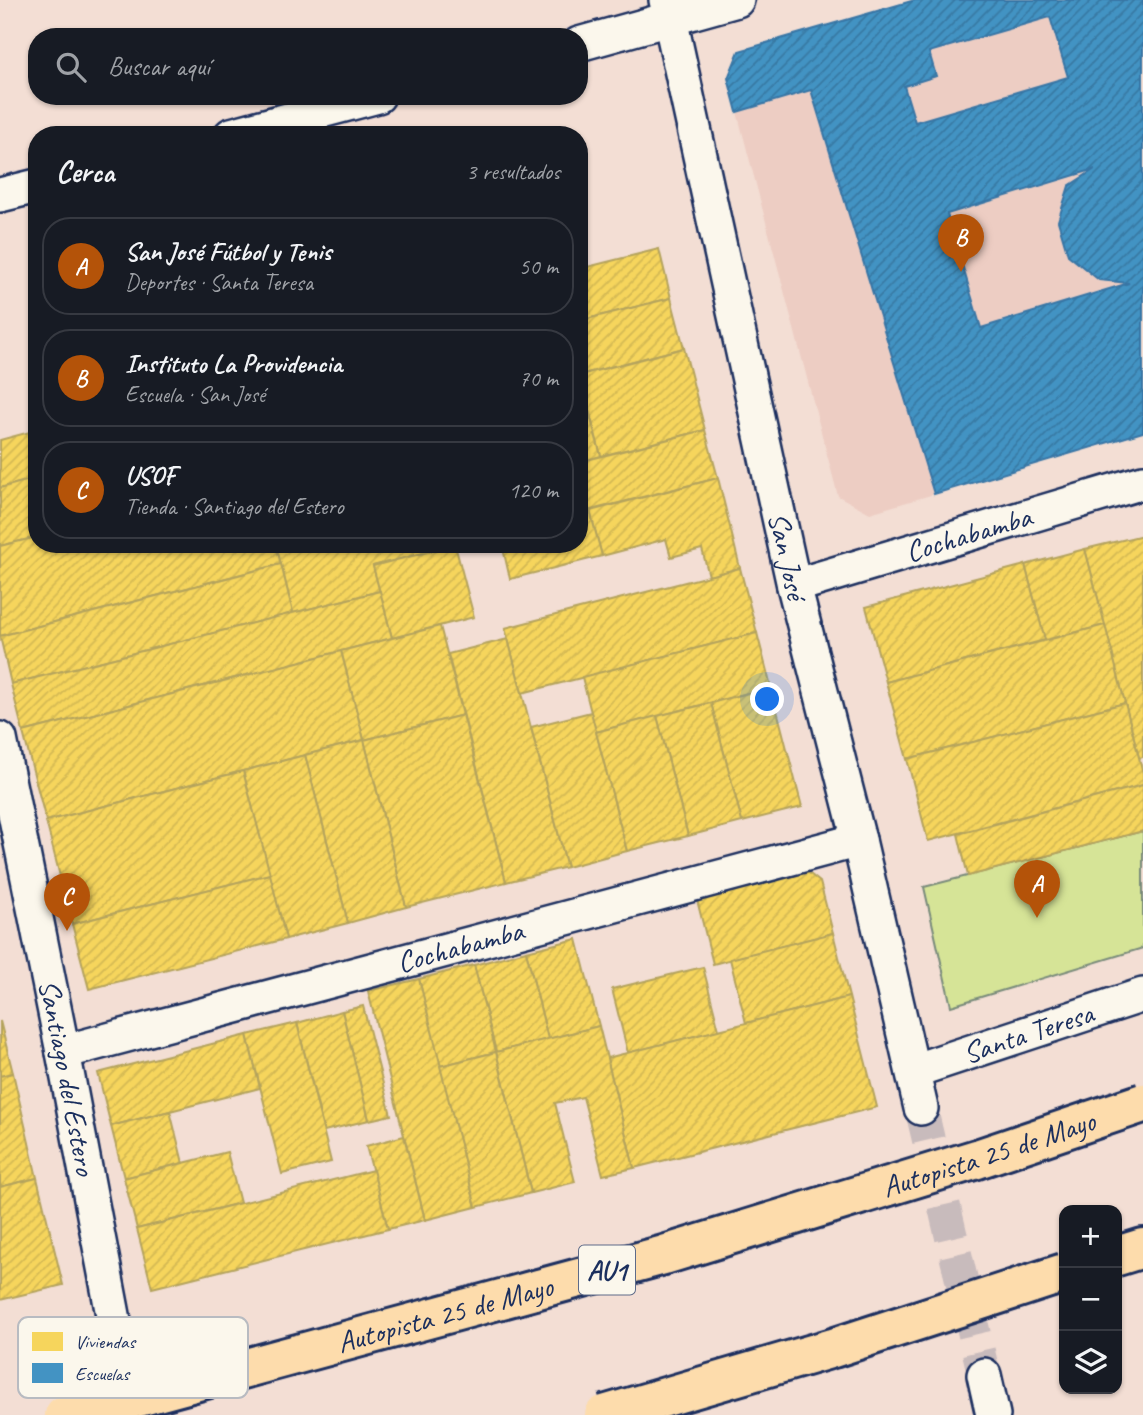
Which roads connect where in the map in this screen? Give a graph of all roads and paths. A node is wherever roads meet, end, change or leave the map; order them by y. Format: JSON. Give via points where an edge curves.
{"nodes":[{"id":1,"x":737,"y":0,"type":"edge"},
{"id":2,"x":668,"y":10,"type":"edge"},
{"id":3,"x":588,"y":41,"type":"edge"},
{"id":4,"x":344,"y":105,"type":"edge"},
{"id":5,"x":265,"y":126,"type":"edge"},
{"id":6,"x":28,"y":188,"type":"edge"},
{"id":7,"x":0,"y":195,"type":"edge"},
{"id":8,"x":1143,"y":482,"type":"edge"},
{"id":9,"x":794,"y":586,"type":"junction"},
{"id":10,"x":0,"y":739,"type":"edge"},
{"id":11,"x":859,"y":839,"type":"junction"},
{"id":12,"x":1143,"y":995,"type":"edge"},
{"id":13,"x":63,"y":1052,"type":"junction"},
{"id":14,"x":913,"y":1072,"type":"junction"},
{"id":15,"x":1143,"y":1104,"type":"edge"},
{"id":16,"x":921,"y":1108,"type":"tunnel mouth"},
{"id":17,"x":1143,"y":1248,"type":"edge"},
{"id":18,"x":1122,"y":1254,"type":"edge"},
{"id":19,"x":1059,"y":1275,"type":"edge"},
{"id":20,"x":113,"y":1317,"type":"edge"},
{"id":21,"x":248,"y":1367,"type":"edge"},
{"id":22,"x":984,"y":1375,"type":"tunnel mouth"},
{"id":23,"x":135,"y":1398,"type":"edge"},
{"id":24,"x":64,"y":1415,"type":"edge"},
{"id":25,"x":604,"y":1415,"type":"edge"},
{"id":26,"x":993,"y":1415,"type":"edge"}],
"edges":[{"from":1,"to":2,"type":"street"},
{"from":2,"to":3,"type":"street"},
{"from":2,"to":9,"type":"street","name":"San José"},
{"from":4,"to":5,"type":"street"},
{"from":6,"to":7,"type":"street"},
{"from":8,"to":9,"type":"street","name":"Cochabamba"},
{"from":9,"to":11,"type":"street","name":"San José"},
{"from":10,"to":13,"type":"street","name":"Santiago del Estero"},
{"from":11,"to":13,"type":"street","name":"Cochabamba"},
{"from":11,"to":14,"type":"street","name":"San José"},
{"from":12,"to":14,"type":"street","name":"Santa Teresa"},
{"from":13,"to":20,"type":"street","name":"Santiago del Estero"},
{"from":14,"to":16,"type":"street","name":"San José"},
{"from":15,"to":21,"type":"highway","name":"Autopista 25 de Mayo","number":"AU1","bridge":true,"via":[[664,1255]]},
{"from":17,"to":18,"type":"highway"},
{"from":19,"to":25,"type":"highway","bridge":true},
{"from":22,"to":26,"type":"street"},
{"from":23,"to":24,"type":"highway","name":"Autopista 25 de Mayo","number":"AU1","bridge":true}]}
